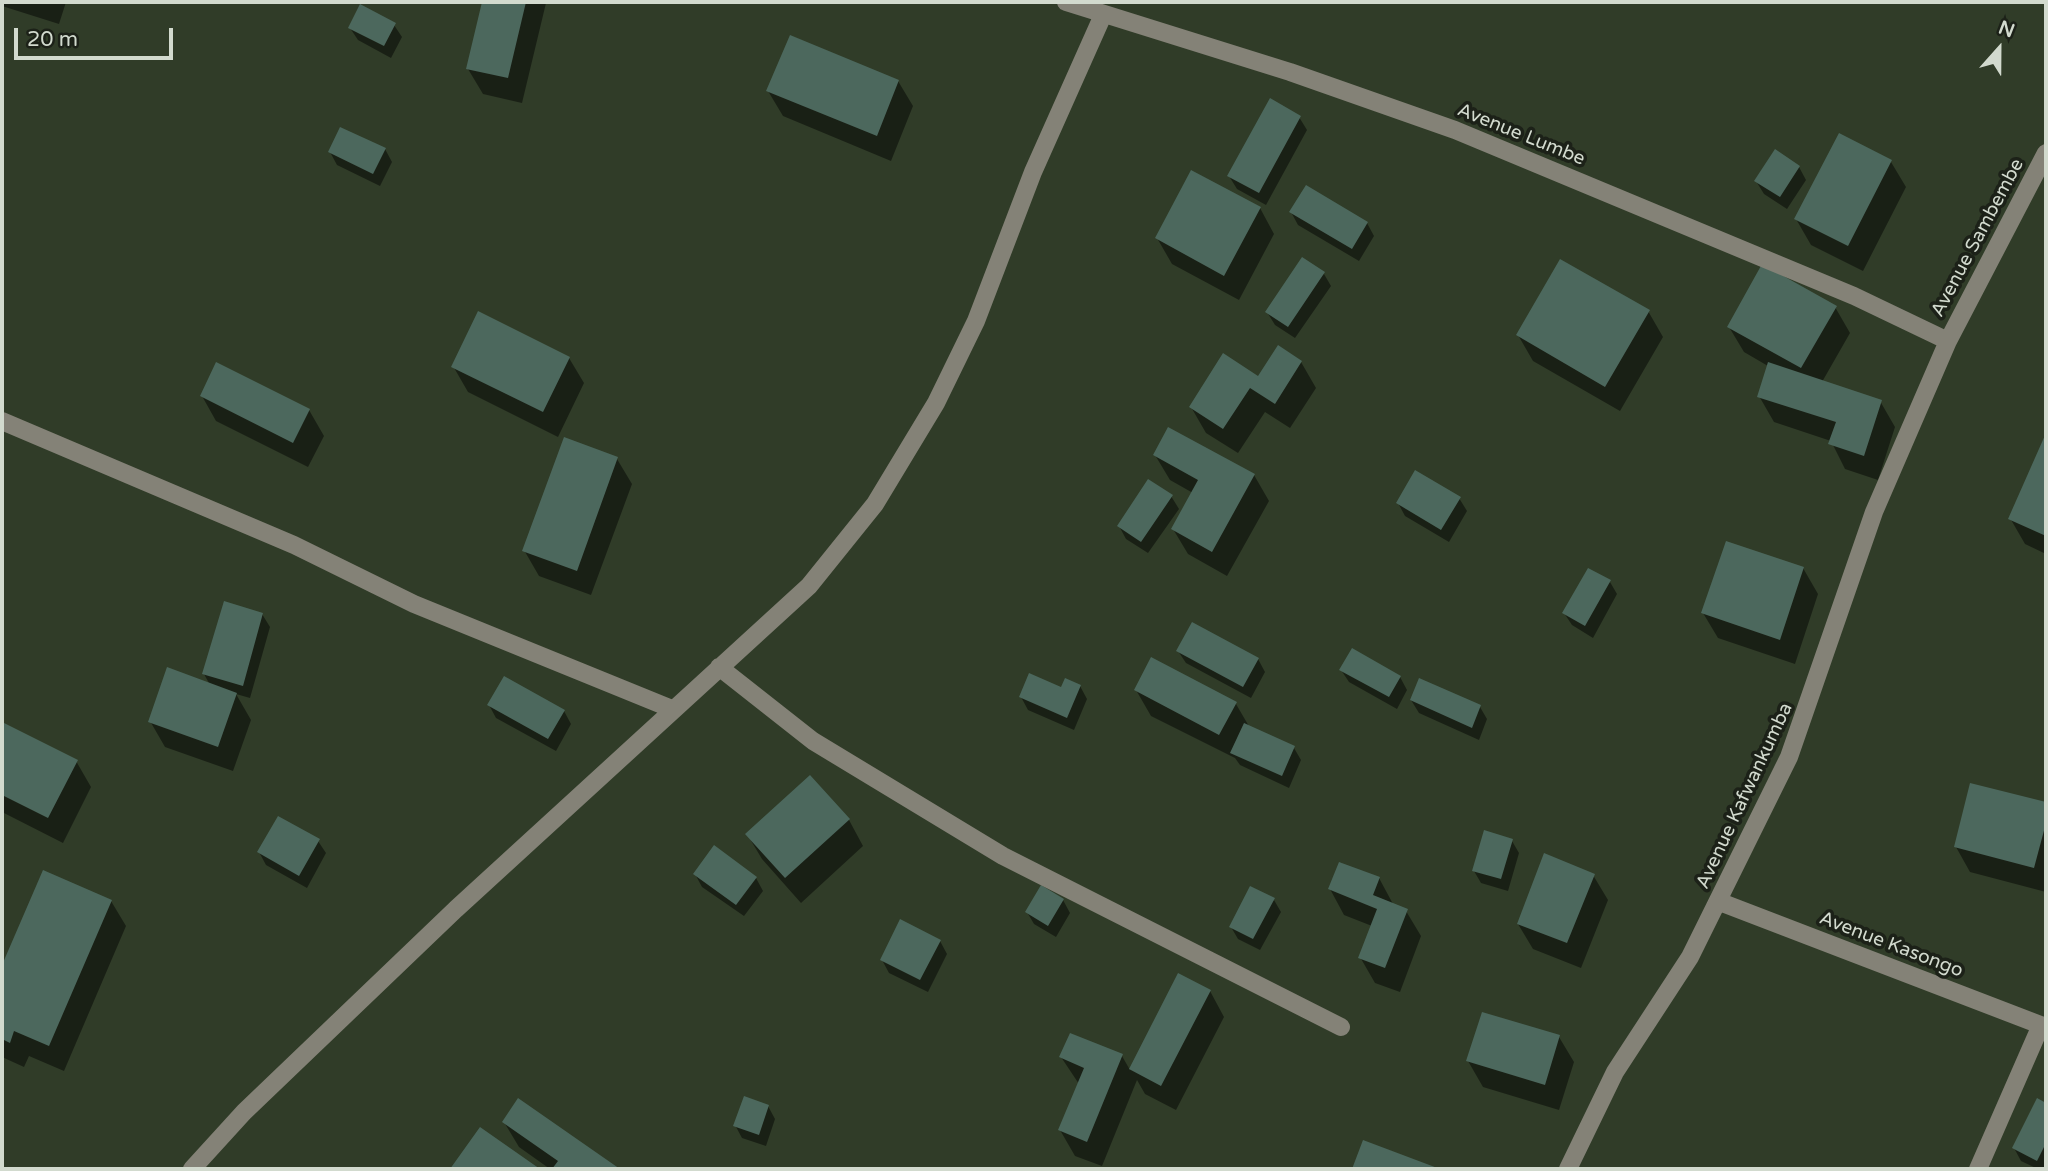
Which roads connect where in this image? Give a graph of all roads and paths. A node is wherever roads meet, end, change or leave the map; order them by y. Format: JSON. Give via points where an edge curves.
{"nodes":[{"id":1,"x":1066,"y":2,"type":"edge"},
{"id":2,"x":1103,"y":15,"type":"junction"},
{"id":3,"x":2046,"y":153,"type":"edge"},
{"id":4,"x":1948,"y":341,"type":"junction"},
{"id":5,"x":2,"y":421,"type":"edge"},
{"id":6,"x":719,"y":667,"type":"junction"},
{"id":7,"x":672,"y":709,"type":"junction"},
{"id":8,"x":1720,"y":902,"type":"junction"},
{"id":9,"x":2044,"y":1026,"type":"edge"},
{"id":10,"x":1341,"y":1027,"type":"dead end"},
{"id":11,"x":192,"y":1169,"type":"edge"},
{"id":12,"x":1568,"y":1169,"type":"edge"},
{"id":13,"x":1978,"y":1169,"type":"edge"}],
"edges":[{"from":1,"to":2,"type":"street","name":"Avenue Lumbe"},
{"from":2,"to":4,"type":"street","name":"Avenue Lumbe","via":[[1290,72],[1455,130],[1854,296]]},
{"from":2,"to":6,"type":"street","via":[[1033,173],[976,321],[936,403],[875,504],[809,586]]},
{"from":3,"to":4,"type":"street","name":"Avenue Sambembe"},
{"from":4,"to":8,"type":"street","name":"Avenue Kafwankumba","via":[[1874,512],[1794,744]]},
{"from":5,"to":7,"type":"street","via":[[294,545],[414,604]]},
{"from":6,"to":7,"type":"street"},
{"from":6,"to":10,"type":"street","via":[[813,741],[1003,856]]},
{"from":7,"to":11,"type":"street","via":[[264,1092]]},
{"from":8,"to":9,"type":"street","name":"Avenue Kasongo"},
{"from":8,"to":12,"type":"street","name":"Avenue Kafwankumba","via":[[1615,1072]]},
{"from":9,"to":13,"type":"street"}]}
